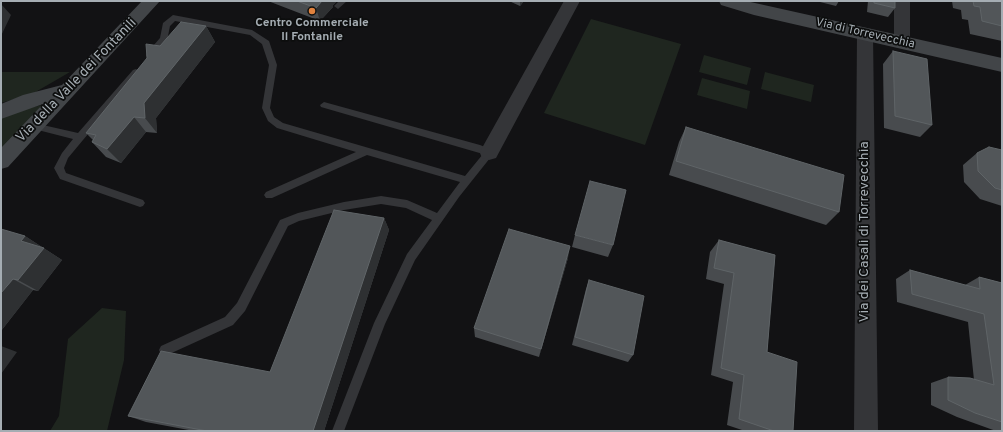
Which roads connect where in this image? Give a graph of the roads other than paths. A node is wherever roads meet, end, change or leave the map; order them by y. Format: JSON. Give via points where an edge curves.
{"nodes":[{"id":1,"x":152,"y":1,"type":"edge"},
{"id":2,"x":572,"y":1,"type":"edge"},
{"id":3,"x":727,"y":1,"type":"edge"},
{"id":4,"x":902,"y":1,"type":"edge"},
{"id":5,"x":865,"y":34,"type":"junction"},
{"id":6,"x":902,"y":42,"type":"junction"},
{"id":7,"x":1002,"y":65,"type":"edge"},
{"id":8,"x":69,"y":90,"type":"junction"},
{"id":9,"x":324,"y":105,"type":"dead end"},
{"id":10,"x":6,"y":110,"type":"edge"},
{"id":11,"x":36,"y":124,"type":"junction"},
{"id":12,"x":80,"y":137,"type":"junction"},
{"id":13,"x":365,"y":152,"type":"junction"},
{"id":14,"x":489,"y":153,"type":"junction"},
{"id":15,"x":1,"y":161,"type":"edge"},
{"id":16,"x":466,"y":180,"type":"junction"},
{"id":17,"x":270,"y":195,"type":"dead end"},
{"id":18,"x":140,"y":203,"type":"dead end"},
{"id":19,"x":438,"y":218,"type":"junction"},
{"id":20,"x":165,"y":350,"type":"edge"},
{"id":21,"x":338,"y":431,"type":"edge"},
{"id":22,"x":866,"y":431,"type":"edge"}],
"edges":[{"from":1,"to":8,"type":"street","name":"Via della Valle dei Fontanili"},
{"from":2,"to":14,"type":"street"},
{"from":3,"to":5,"type":"street","name":"Via di Torrevecchia"},
{"from":4,"to":6,"type":"street"},
{"from":5,"to":6,"type":"street","name":"Via di Torrevecchia"},
{"from":5,"to":22,"type":"street","name":"Via dei Casali di Torrevecchia"},
{"from":6,"to":7,"type":"street","name":"Via di Torrevecchia"},
{"from":8,"to":10,"type":"street","via":[[30,100]]},
{"from":8,"to":11,"type":"street","name":"Via della Valle dei Fontanili"},
{"from":9,"to":14,"type":"lane"},
{"from":10,"to":11,"type":"street","via":[[29,116]]},
{"from":11,"to":12,"type":"lane"},
{"from":11,"to":15,"type":"street","name":"Via della Valle dei Fontanili"},
{"from":12,"to":13,"type":"lane","via":[[164,39],[166,26],[173,18],[252,33],[266,43],[273,65],[266,108],[271,119],[280,126]]},
{"from":12,"to":18,"type":"lane","via":[[59,168],[63,176]]},
{"from":13,"to":16,"type":"lane"},
{"from":13,"to":17,"type":"lane"},
{"from":14,"to":16,"type":"lane"},
{"from":16,"to":19,"type":"lane"},
{"from":19,"to":20,"type":"lane","via":[[408,204],[382,200],[344,206],[284,223],[241,307],[229,321]]},
{"from":19,"to":21,"type":"lane","via":[[411,256],[380,323]]}]}
